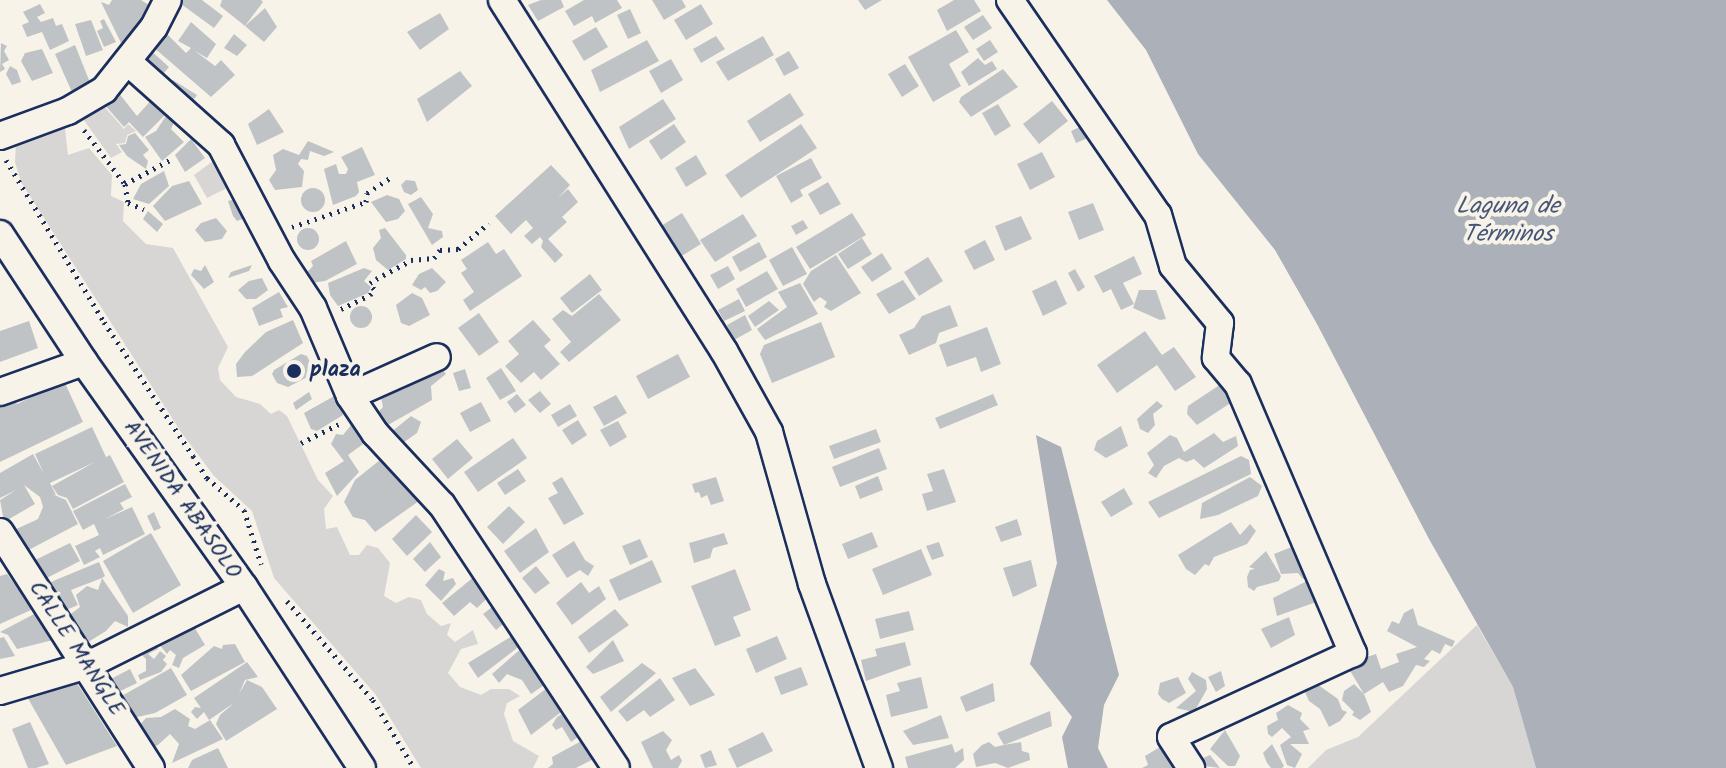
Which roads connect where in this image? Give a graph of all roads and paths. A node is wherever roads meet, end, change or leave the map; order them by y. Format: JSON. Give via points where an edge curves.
{"nodes":[{"id":1,"x":168,"y":0,"type":"edge"},
{"id":2,"x":502,"y":0,"type":"edge"},
{"id":3,"x":1010,"y":0,"type":"edge"},
{"id":4,"x":128,"y":62,"type":"junction"},
{"id":5,"x":68,"y":111,"type":"junction"},
{"id":6,"x":0,"y":136,"type":"edge"},
{"id":7,"x":0,"y":148,"type":"edge"},
{"id":8,"x":170,"y":160,"type":"dead end"},
{"id":9,"x":392,"y":177,"type":"dead end"},
{"id":10,"x":125,"y":184,"type":"junction"},
{"id":11,"x":144,"y":209,"type":"dead end"},
{"id":12,"x":489,"y":223,"type":"dead end"},
{"id":13,"x":0,"y":234,"type":"edge"},
{"id":14,"x":268,"y":234,"type":"junction"},
{"id":15,"x":319,"y":322,"type":"junction"},
{"id":16,"x":437,"y":357,"type":"dead end"},
{"id":17,"x":84,"y":362,"type":"junction"},
{"id":18,"x":0,"y":392,"type":"edge"},
{"id":19,"x":355,"y":404,"type":"junction"},
{"id":20,"x":301,"y":443,"type":"dead end"},
{"id":21,"x":0,"y":532,"type":"edge"},
{"id":22,"x":254,"y":581,"type":"junction"},
{"id":23,"x":285,"y":598,"type":"dead end"},
{"id":24,"x":88,"y":665,"type":"junction"},
{"id":25,"x":0,"y":691,"type":"edge"},
{"id":26,"x":151,"y":768,"type":"edge"},
{"id":27,"x":362,"y":768,"type":"edge"},
{"id":28,"x":414,"y":768,"type":"edge"},
{"id":29,"x":616,"y":768,"type":"edge"},
{"id":30,"x":879,"y":768,"type":"edge"},
{"id":31,"x":1191,"y":768,"type":"edge"}],
"edges":[{"from":1,"to":4,"type":"street"},
{"from":2,"to":30,"type":"street","via":[[724,351],[769,432],[812,584]]},
{"from":3,"to":31,"type":"street","via":[[1158,215],[1173,266],[1220,323],[1216,358],[1238,384],[1353,653],[1171,737]]},
{"from":4,"to":5,"type":"street","via":[[104,90]]},
{"from":4,"to":14,"type":"street","via":[[221,145]]},
{"from":5,"to":6,"type":"street"},
{"from":5,"to":10,"type":"path"},
{"from":7,"to":22,"type":"path","via":[[207,478],[244,510]]},
{"from":8,"to":10,"type":"path"},
{"from":9,"to":14,"type":"path","via":[[367,193],[366,202]]},
{"from":10,"to":11,"type":"path","via":[[128,203]]},
{"from":12,"to":15,"type":"path","via":[[458,249],[411,260],[376,279],[370,283],[370,295]]},
{"from":13,"to":17,"type":"street","name":"AVENIDA ABASOLO"},
{"from":14,"to":15,"type":"street"},
{"from":15,"to":19,"type":"street"},
{"from":16,"to":19,"type":"street"},
{"from":17,"to":18,"type":"street"},
{"from":17,"to":22,"type":"street","name":"AVENIDA ABASOLO"},
{"from":19,"to":20,"type":"path"},
{"from":19,"to":29,"type":"street","via":[[442,505]]},
{"from":21,"to":24,"type":"street","name":"CALLE MANGLE"},
{"from":22,"to":24,"type":"street"},
{"from":22,"to":27,"type":"street","name":"AVENIDA ABASOLO"},
{"from":23,"to":28,"type":"path","via":[[373,700]]},
{"from":24,"to":25,"type":"street"},
{"from":24,"to":26,"type":"street","name":"CALLE MANGLE"}]}
